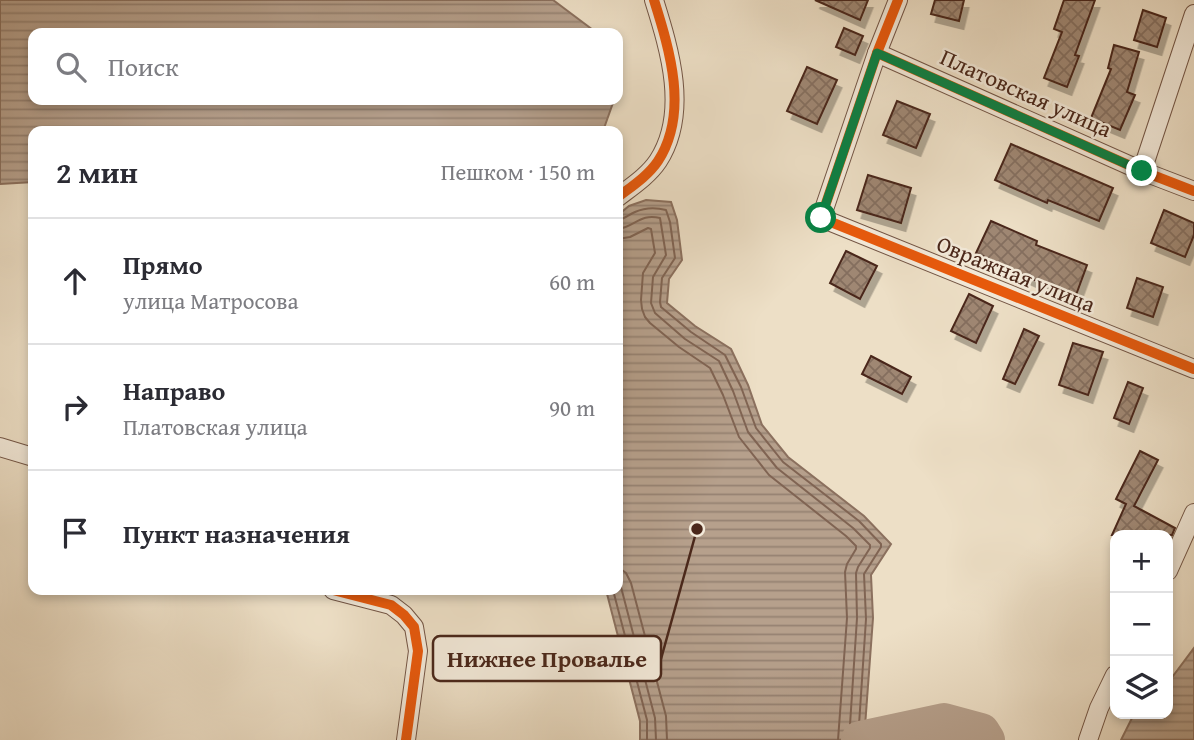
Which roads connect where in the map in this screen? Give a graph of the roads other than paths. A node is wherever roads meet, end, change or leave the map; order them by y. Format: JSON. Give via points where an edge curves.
{"nodes":[{"id":1,"x":654,"y":0,"type":"edge"},
{"id":2,"x":898,"y":0,"type":"edge"},
{"id":3,"x":1194,"y":14,"type":"edge"},
{"id":4,"x":877,"y":53,"type":"junction"},
{"id":5,"x":1142,"y":171,"type":"junction"},
{"id":6,"x":1194,"y":191,"type":"edge"},
{"id":7,"x":623,"y":193,"type":"edge"},
{"id":8,"x":1194,"y":369,"type":"edge"},
{"id":9,"x":0,"y":447,"type":"edge"},
{"id":10,"x":28,"y":455,"type":"edge"},
{"id":11,"x":1194,"y":513,"type":"edge"},
{"id":12,"x":1173,"y":560,"type":"edge"},
{"id":13,"x":352,"y":595,"type":"edge"},
{"id":14,"x":1110,"y":685,"type":"edge"},
{"id":15,"x":406,"y":740,"type":"edge"},
{"id":16,"x":1088,"y":740,"type":"edge"}],
"edges":[{"from":1,"to":7,"type":"street","via":[[674,77],[674,112],[668,142],[656,164]]},
{"from":2,"to":4,"type":"street"},
{"from":3,"to":5,"type":"street"},
{"from":4,"to":5,"type":"street","name":"Платовская улица"},
{"from":4,"to":8,"type":"street","name":"Овражная улица","via":[[821,218]]},
{"from":5,"to":6,"type":"street","name":"Платовская улица"},
{"from":9,"to":10,"type":"street"},
{"from":11,"to":12,"type":"street"},
{"from":13,"to":15,"type":"street","via":[[391,605],[414,627],[418,651]]},
{"from":14,"to":16,"type":"street"}]}
